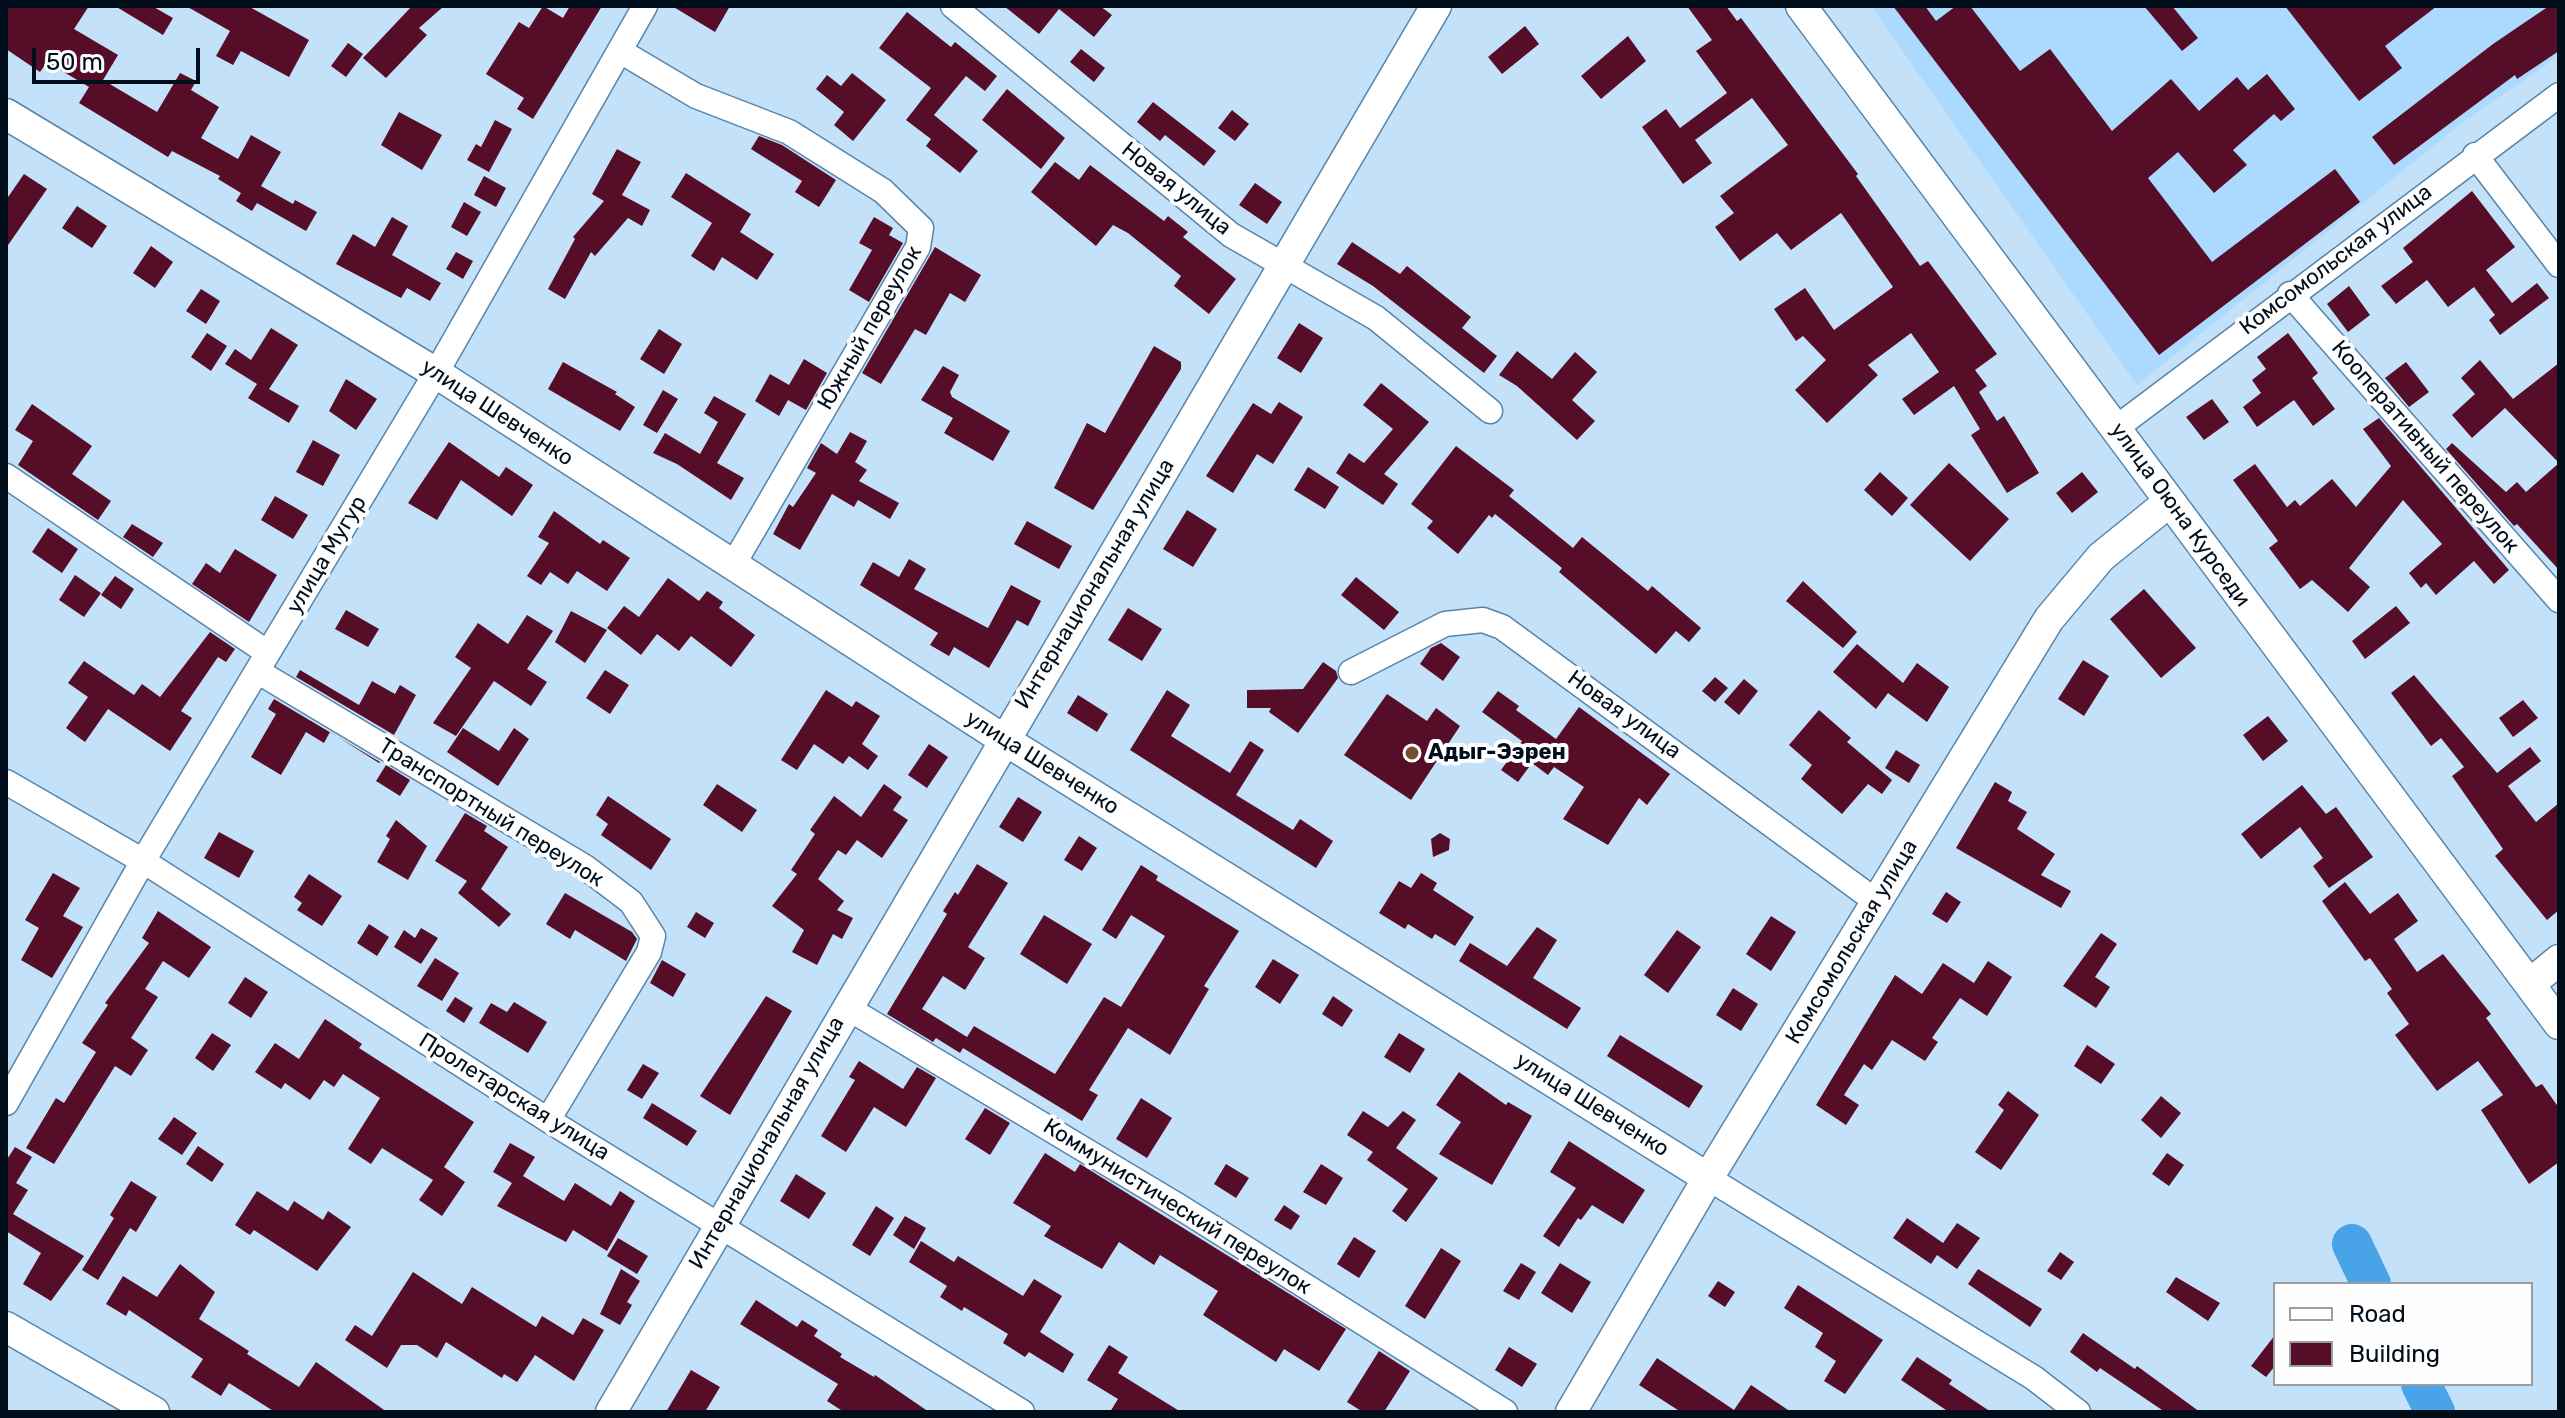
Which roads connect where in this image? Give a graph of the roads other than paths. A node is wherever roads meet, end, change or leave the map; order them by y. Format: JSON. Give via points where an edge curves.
{"nodes":[{"id":1,"x":645,"y":6,"type":"edge"},
{"id":2,"x":953,"y":6,"type":"edge"},
{"id":3,"x":1436,"y":6,"type":"edge"},
{"id":4,"x":1801,"y":6,"type":"edge"},
{"id":5,"x":620,"y":51,"type":"junction"},
{"id":6,"x":2559,"y":95,"type":"edge"},
{"id":7,"x":6,"y":114,"type":"edge"},
{"id":8,"x":2475,"y":155,"type":"junction"},
{"id":9,"x":1284,"y":263,"type":"junction"},
{"id":10,"x":2559,"y":265,"type":"edge"},
{"id":11,"x":2290,"y":294,"type":"junction"},
{"id":12,"x":436,"y":373,"type":"junction"},
{"id":13,"x":1490,"y":411,"type":"dead end"},
{"id":14,"x":2116,"y":428,"type":"junction"},
{"id":15,"x":6,"y":476,"type":"edge"},
{"id":16,"x":2169,"y":502,"type":"junction"},
{"id":17,"x":733,"y":565,"type":"junction"},
{"id":18,"x":2559,"y":600,"type":"edge"},
{"id":19,"x":263,"y":662,"type":"junction"},
{"id":20,"x":1351,"y":672,"type":"dead end"},
{"id":21,"x":1003,"y":739,"type":"junction"},
{"id":22,"x":6,"y":782,"type":"edge"},
{"id":23,"x":143,"y":861,"type":"junction"},
{"id":24,"x":1877,"y":902,"type":"junction"},
{"id":25,"x":2559,"y":960,"type":"edge"},
{"id":26,"x":2530,"y":984,"type":"junction"},
{"id":27,"x":846,"y":1007,"type":"junction"},
{"id":28,"x":2559,"y":1024,"type":"edge"},
{"id":29,"x":6,"y":1103,"type":"edge"},
{"id":30,"x":548,"y":1120,"type":"junction"},
{"id":31,"x":1708,"y":1178,"type":"junction"},
{"id":32,"x":719,"y":1226,"type":"junction"},
{"id":33,"x":6,"y":1327,"type":"edge"},
{"id":34,"x":154,"y":1412,"type":"edge"},
{"id":35,"x":611,"y":1412,"type":"edge"},
{"id":36,"x":1022,"y":1412,"type":"edge"},
{"id":37,"x":1505,"y":1412,"type":"edge"},
{"id":38,"x":1571,"y":1412,"type":"edge"},
{"id":39,"x":2078,"y":1412,"type":"edge"}],
"edges":[{"from":1,"to":5,"type":"street","name":"улица Мугур"},
{"from":2,"to":9,"type":"street","name":"Новая улица","via":[[1231,235]]},
{"from":3,"to":9,"type":"street","name":"Интернациональная улица"},
{"from":4,"to":14,"type":"street","name":"улица Оюна Курседи"},
{"from":5,"to":12,"type":"street","name":"улица Мугур"},
{"from":5,"to":17,"type":"street","name":"Южный переулок","via":[[696,96],[789,132],[883,191],[921,228],[918,247]]},
{"from":6,"to":8,"type":"street","name":"Комсомольская улица"},
{"from":7,"to":12,"type":"street","name":"улица Шевченко"},
{"from":8,"to":10,"type":"street"},
{"from":8,"to":11,"type":"street","name":"Комсомольская улица"},
{"from":9,"to":13,"type":"street","name":"Новая улица","via":[[1376,318]]},
{"from":9,"to":21,"type":"street","name":"Интернациональная улица"},
{"from":11,"to":14,"type":"street","name":"Комсомольская улица"},
{"from":11,"to":18,"type":"street","name":"Кооперативный переулок"},
{"from":12,"to":17,"type":"street","name":"улица Шевченко"},
{"from":12,"to":19,"type":"street","name":"улица Мугур"},
{"from":14,"to":16,"type":"street","name":"улица Оюна Курседи"},
{"from":15,"to":19,"type":"street","name":"Транспортный переулок"},
{"from":16,"to":24,"type":"street","name":"Комсомольская улица","via":[[2101,557],[2057,608]]},
{"from":16,"to":26,"type":"street","name":"улица Оюна Курседи"},
{"from":17,"to":21,"type":"street","name":"улица Шевченко"},
{"from":19,"to":23,"type":"street","name":"улица Мугур"},
{"from":19,"to":30,"type":"street","name":"Транспортный переулок","via":[[585,867],[631,902],[653,936],[649,952]]},
{"from":20,"to":24,"type":"street","name":"Новая улица","via":[[1445,624],[1483,620],[1502,627]]},
{"from":21,"to":27,"type":"street","name":"Интернациональная улица"},
{"from":21,"to":31,"type":"street","name":"улица Шевченко"},
{"from":22,"to":23,"type":"street","name":"Пролетарская улица"},
{"from":23,"to":29,"type":"street","name":"улица Мугур"},
{"from":23,"to":30,"type":"street","name":"Пролетарская улица"},
{"from":24,"to":31,"type":"street","name":"Комсомольская улица"},
{"from":25,"to":26,"type":"street"},
{"from":26,"to":28,"type":"street","name":"улица Оюна Курседи"},
{"from":27,"to":32,"type":"street","name":"Интернациональная улица"},
{"from":27,"to":37,"type":"street","name":"Коммунистический переулок","via":[[1175,1204]]},
{"from":30,"to":32,"type":"street","name":"Пролетарская улица"},
{"from":31,"to":38,"type":"street","name":"Комсомольская улица"},
{"from":31,"to":39,"type":"street","name":"улица Шевченко","via":[[2034,1378]]},
{"from":32,"to":35,"type":"street","name":"Интернациональная улица"},
{"from":32,"to":36,"type":"street","name":"Пролетарская улица"},
{"from":33,"to":34,"type":"street"}]}
